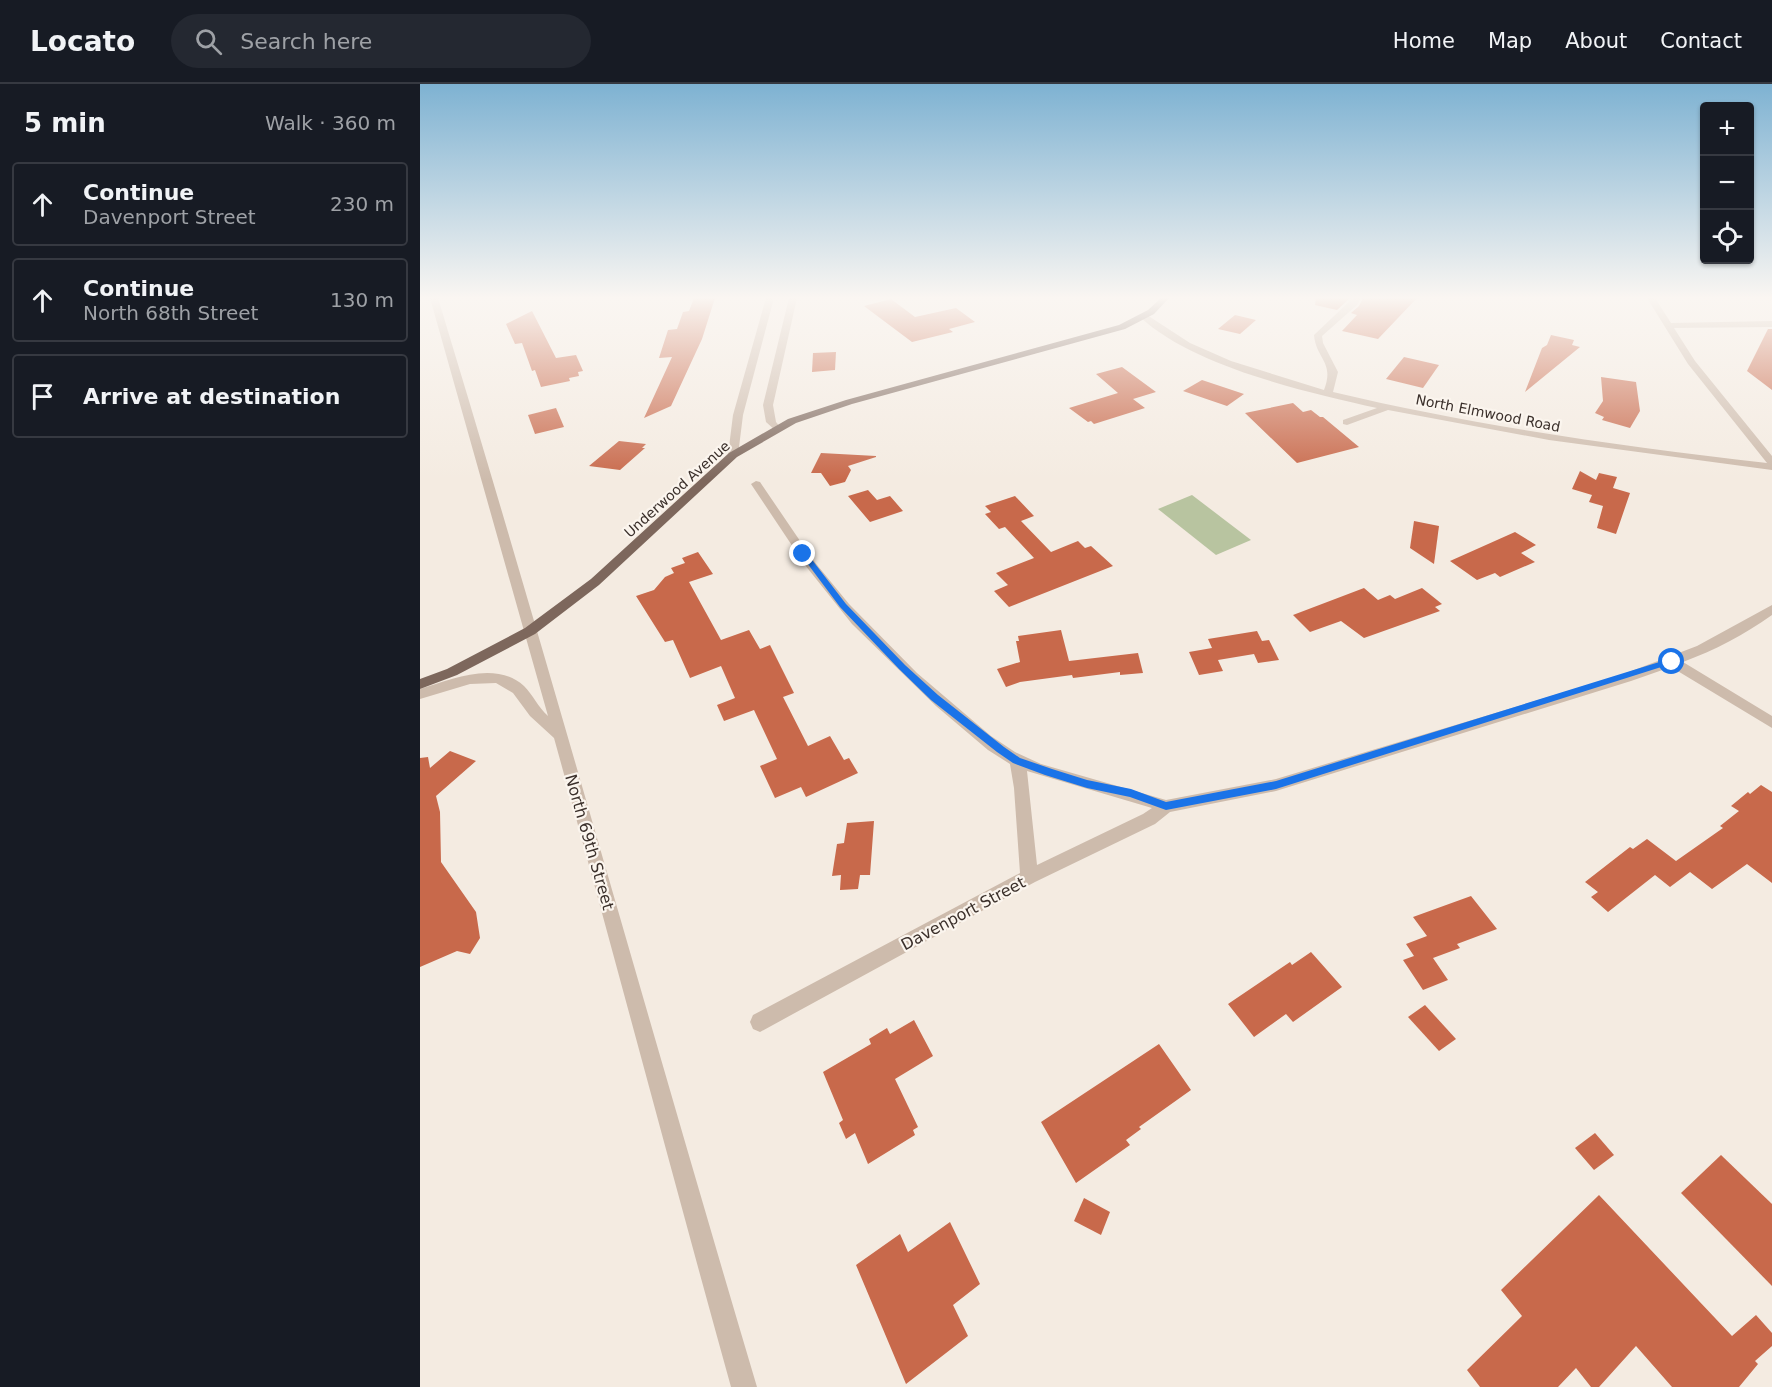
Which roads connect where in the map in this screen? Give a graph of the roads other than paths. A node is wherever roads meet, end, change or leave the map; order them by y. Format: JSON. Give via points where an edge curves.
{"nodes":[{"id":1,"x":451,"y":359,"type":"edge"},
{"id":2,"x":761,"y":359,"type":"edge"},
{"id":3,"x":772,"y":359,"type":"edge"},
{"id":4,"x":1007,"y":359,"type":"edge"},
{"id":5,"x":1218,"y":359,"type":"edge"},
{"id":6,"x":1330,"y":359,"type":"edge"},
{"id":7,"x":1689,"y":359,"type":"edge"},
{"id":8,"x":1328,"y":393,"type":"junction"},
{"id":9,"x":1386,"y":407,"type":"junction"},
{"id":10,"x":1347,"y":422,"type":"dead end"},
{"id":11,"x":776,"y":428,"type":"junction"},
{"id":12,"x":733,"y":455,"type":"junction"},
{"id":13,"x":1772,"y":465,"type":"edge"},
{"id":14,"x":756,"y":484,"type":"dead end"},
{"id":15,"x":1772,"y":609,"type":"edge"},
{"id":16,"x":530,"y":632,"type":"junction"},
{"id":17,"x":1672,"y":662,"type":"junction"},
{"id":18,"x":420,"y":684,"type":"edge"},
{"id":19,"x":420,"y":694,"type":"edge"},
{"id":20,"x":1772,"y":723,"type":"edge"},
{"id":21,"x":560,"y":735,"type":"junction"},
{"id":22,"x":1017,"y":760,"type":"junction"},
{"id":23,"x":1166,"y":806,"type":"junction"},
{"id":24,"x":1029,"y":877,"type":"junction"},
{"id":25,"x":760,"y":1022,"type":"dead end"},
{"id":26,"x":744,"y":1387,"type":"edge"}],
"edges":[{"from":1,"to":16,"type":"street","name":"North 69th Street"},
{"from":2,"to":12,"type":"street","via":[[738,415]]},
{"from":3,"to":11,"type":"street","via":[[768,405],[770,420]]},
{"from":4,"to":11,"type":"main road","name":"Underwood Avenue","via":[[840,404]]},
{"from":5,"to":8,"type":"street","name":"North Elmwood Road"},
{"from":6,"to":8,"type":"street","via":[[1334,379]]},
{"from":7,"to":13,"type":"street"},
{"from":8,"to":9,"type":"street","name":"North Elmwood Road"},
{"from":9,"to":10,"type":"street"},
{"from":9,"to":13,"type":"street","name":"North Elmwood Road","via":[[1564,441]]},
{"from":11,"to":12,"type":"main road","name":"Underwood Avenue"},
{"from":12,"to":16,"type":"main road","name":"Underwood Avenue","via":[[595,582]]},
{"from":14,"to":22,"type":"street","via":[[843,605],[935,697]]},
{"from":15,"to":17,"type":"street","name":"Davenport Street","via":[[1723,640]]},
{"from":16,"to":18,"type":"main road","name":"Underwood Avenue"},
{"from":16,"to":21,"type":"street","name":"North 69th Street"},
{"from":17,"to":20,"type":"street"},
{"from":17,"to":23,"type":"street","name":"Davenport Street","via":[[1276,785]]},
{"from":19,"to":21,"type":"street","via":[[465,681],[508,680],[533,711]]},
{"from":21,"to":26,"type":"street","name":"North 69th Street"},
{"from":22,"to":23,"type":"street"},
{"from":22,"to":24,"type":"street"},
{"from":23,"to":24,"type":"street","name":"Davenport Street","via":[[1149,819]]},
{"from":24,"to":25,"type":"street","name":"Davenport Street"}]}
